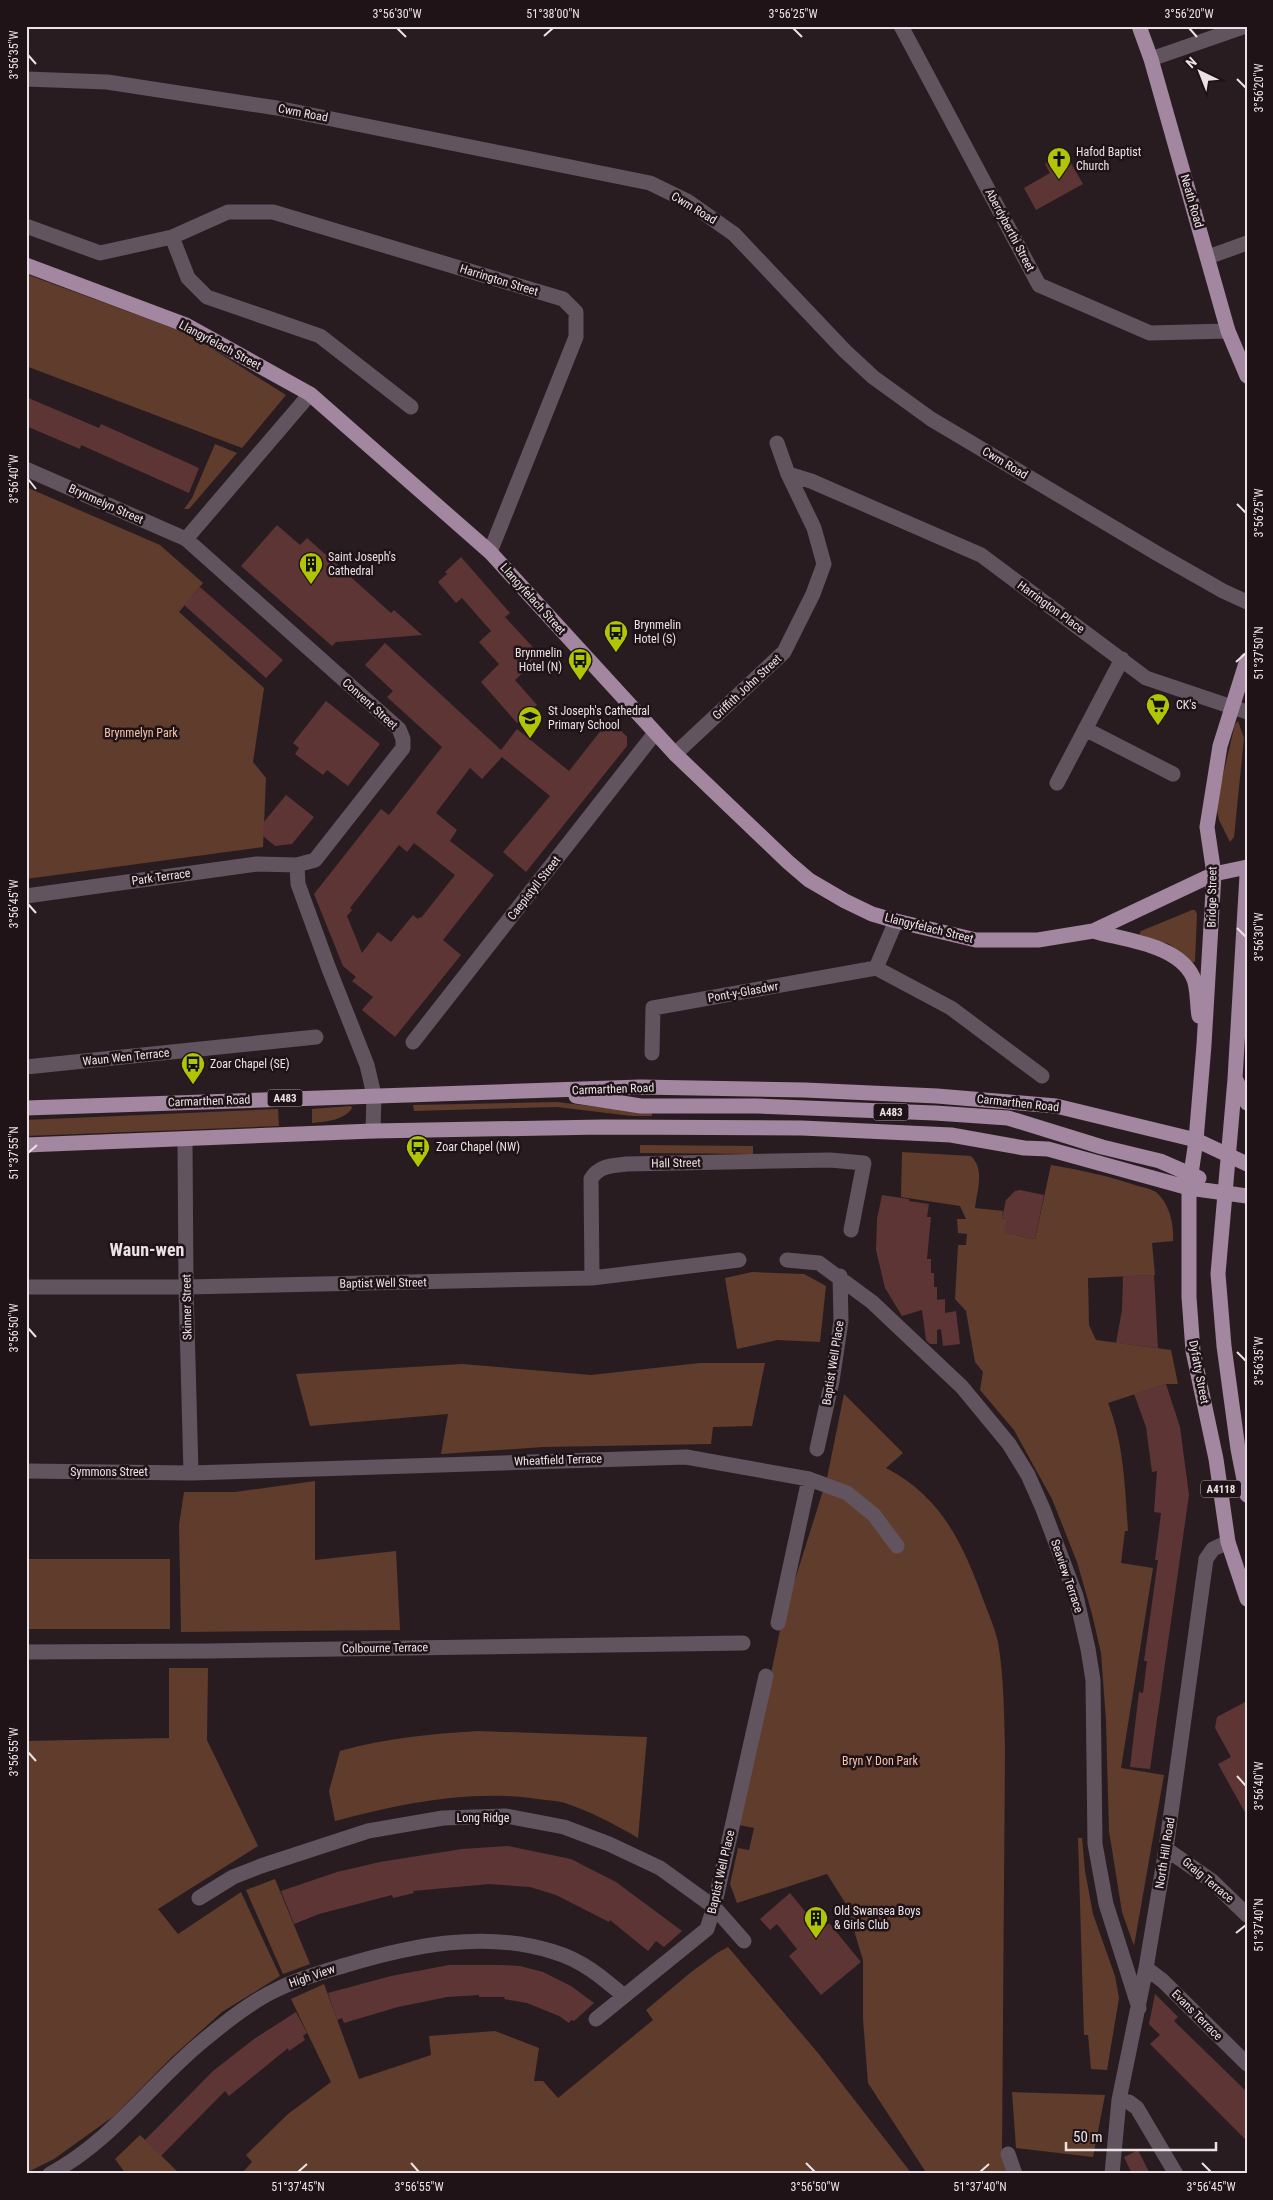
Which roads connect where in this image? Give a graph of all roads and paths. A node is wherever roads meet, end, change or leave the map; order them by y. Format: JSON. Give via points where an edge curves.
{"nodes":[{"id":1,"x":901,"y":26,"type":"edge"},
{"id":2,"x":1139,"y":26,"type":"edge"},
{"id":3,"x":1246,"y":26,"type":"edge"},
{"id":4,"x":1151,"y":59,"type":"junction"},
{"id":5,"x":26,"y":79,"type":"edge"},
{"id":6,"x":26,"y":226,"type":"edge"},
{"id":7,"x":172,"y":237,"type":"junction"},
{"id":8,"x":1247,"y":243,"type":"edge"},
{"id":9,"x":1208,"y":257,"type":"junction"},
{"id":10,"x":26,"y":265,"type":"edge"},
{"id":11,"x":1228,"y":331,"type":"junction"},
{"id":12,"x":1247,"y":376,"type":"edge"},
{"id":13,"x":310,"y":394,"type":"junction"},
{"id":14,"x":411,"y":407,"type":"dead end"},
{"id":15,"x":777,"y":443,"type":"dead end"},
{"id":16,"x":26,"y":469,"type":"edge"},
{"id":17,"x":788,"y":474,"type":"junction"},
{"id":18,"x":186,"y":539,"type":"junction"},
{"id":19,"x":490,"y":552,"type":"junction"},
{"id":20,"x":1247,"y":602,"type":"edge"},
{"id":21,"x":1122,"y":659,"type":"junction"},
{"id":22,"x":1246,"y":662,"type":"edge"},
{"id":23,"x":1240,"y":710,"type":"edge"},
{"id":24,"x":1085,"y":729,"type":"junction"},
{"id":25,"x":656,"y":733,"type":"junction"},
{"id":26,"x":675,"y":754,"type":"junction"},
{"id":27,"x":1173,"y":774,"type":"dead end"},
{"id":28,"x":1057,"y":783,"type":"dead end"},
{"id":29,"x":297,"y":865,"type":"junction"},
{"id":30,"x":1247,"y":867,"type":"edge"},
{"id":31,"x":1214,"y":874,"type":"junction"},
{"id":32,"x":1247,"y":875,"type":"edge"},
{"id":33,"x":26,"y":896,"type":"edge"},
{"id":34,"x":896,"y":921,"type":"junction"},
{"id":35,"x":1092,"y":931,"type":"junction"},
{"id":36,"x":876,"y":968,"type":"junction"},
{"id":37,"x":316,"y":1037,"type":"dead end"},
{"id":38,"x":413,"y":1042,"type":"dead end"},
{"id":39,"x":1204,"y":1046,"type":"junction"},
{"id":40,"x":652,"y":1053,"type":"dead end"},
{"id":41,"x":26,"y":1067,"type":"edge"},
{"id":42,"x":1042,"y":1076,"type":"dead end"},
{"id":43,"x":1235,"y":1079,"type":"junction"},
{"id":44,"x":544,"y":1091,"type":"junction"},
{"id":45,"x":374,"y":1095,"type":"junction"},
{"id":46,"x":1247,"y":1103,"type":"edge"},
{"id":47,"x":26,"y":1108,"type":"edge"},
{"id":48,"x":373,"y":1131,"type":"junction"},
{"id":49,"x":185,"y":1140,"type":"junction"},
{"id":50,"x":1196,"y":1140,"type":"junction"},
{"id":51,"x":26,"y":1145,"type":"edge"},
{"id":52,"x":1229,"y":1157,"type":"junction"},
{"id":53,"x":1247,"y":1164,"type":"edge"},
{"id":54,"x":1190,"y":1181,"type":"junction"},
{"id":55,"x":1224,"y":1194,"type":"junction"},
{"id":56,"x":1247,"y":1196,"type":"edge"},
{"id":57,"x":851,"y":1230,"type":"dead end"},
{"id":58,"x":739,"y":1260,"type":"dead end"},
{"id":59,"x":787,"y":1260,"type":"dead end"},
{"id":60,"x":840,"y":1276,"type":"junction"},
{"id":61,"x":592,"y":1278,"type":"junction"},
{"id":62,"x":26,"y":1286,"type":"edge"},
{"id":63,"x":186,"y":1288,"type":"junction"},
{"id":64,"x":817,"y":1449,"type":"dead end"},
{"id":65,"x":26,"y":1471,"type":"edge"},
{"id":66,"x":191,"y":1473,"type":"junction"},
{"id":67,"x":809,"y":1479,"type":"junction"},
{"id":68,"x":1247,"y":1494,"type":"edge"},
{"id":69,"x":1228,"y":1542,"type":"junction"},
{"id":70,"x":897,"y":1546,"type":"dead end"},
{"id":71,"x":1247,"y":1599,"type":"edge"},
{"id":72,"x":778,"y":1623,"type":"dead end"},
{"id":73,"x":743,"y":1643,"type":"dead end"},
{"id":74,"x":26,"y":1652,"type":"edge"},
{"id":75,"x":766,"y":1676,"type":"dead end"},
{"id":76,"x":1166,"y":1848,"type":"junction"},
{"id":77,"x":198,"y":1898,"type":"dead end"},
{"id":78,"x":714,"y":1907,"type":"junction"},
{"id":79,"x":1247,"y":1915,"type":"edge"},
{"id":80,"x":744,"y":1941,"type":"dead end"},
{"id":81,"x":1146,"y":1968,"type":"junction"},
{"id":82,"x":624,"y":1996,"type":"junction"},
{"id":83,"x":1139,"y":2008,"type":"junction"},
{"id":84,"x":596,"y":2019,"type":"dead end"},
{"id":85,"x":1247,"y":2064,"type":"edge"},
{"id":86,"x":1120,"y":2100,"type":"junction"},
{"id":87,"x":1008,"y":2154,"type":"dead end"},
{"id":88,"x":50,"y":2174,"type":"edge"},
{"id":89,"x":1014,"y":2174,"type":"edge"},
{"id":90,"x":1112,"y":2174,"type":"edge"},
{"id":91,"x":1176,"y":2174,"type":"edge"}],
"edges":[{"from":1,"to":11,"type":"street","name":"Aberdyberthi Street","via":[[1039,285],[1150,333]]},
{"from":2,"to":4,"type":"main road","name":"Neath Road"},
{"from":3,"to":4,"type":"street"},
{"from":4,"to":9,"type":"main road","name":"Neath Road"},
{"from":5,"to":20,"type":"street","name":"Cwm Road","via":[[108,82],[277,108],[650,183],[687,202],[734,234],[845,350],[930,419],[1158,554]]},
{"from":6,"to":7,"type":"street","name":"Harrington Street","via":[[100,253]]},
{"from":7,"to":14,"type":"street","via":[[188,278],[207,297],[320,336]]},
{"from":7,"to":19,"type":"street","name":"Harrington Street","via":[[228,212],[273,212],[563,299],[576,312],[576,337]]},
{"from":8,"to":9,"type":"street"},
{"from":9,"to":11,"type":"main road","name":"Neath Road"},
{"from":10,"to":13,"type":"main road","name":"Llangyfelach Street","via":[[186,325]]},
{"from":11,"to":12,"type":"main road","name":"Neath Road"},
{"from":13,"to":18,"type":"street"},
{"from":13,"to":19,"type":"main road","name":"Llangyfelach Street"},
{"from":15,"to":17,"type":"street","name":"Griffith John Street"},
{"from":16,"to":18,"type":"street","name":"Brynmelyn Street"},
{"from":17,"to":21,"type":"street","name":"Harrington Place","via":[[981,555]]},
{"from":17,"to":26,"type":"street","name":"Griffith John Street","via":[[814,528],[824,564],[813,594],[784,652]]},
{"from":18,"to":29,"type":"street","name":"Convent Street","via":[[400,729],[403,748],[315,860]]},
{"from":19,"to":25,"type":"main road","name":"Llangyfelach Street"},
{"from":21,"to":23,"type":"street","name":"Harrington Place","via":[[1146,678]]},
{"from":21,"to":24,"type":"street"},
{"from":22,"to":23,"type":"main road","name":"Bridge Street"},
{"from":23,"to":31,"type":"main road","name":"Bridge Street","via":[[1220,746],[1207,827]]},
{"from":24,"to":27,"type":"street"},
{"from":24,"to":28,"type":"street"},
{"from":25,"to":26,"type":"main road","name":"Llangyfelach Street"},
{"from":25,"to":38,"type":"street","name":"Caepistyll Street"},
{"from":26,"to":34,"type":"main road","name":"Llangyfelach Street","via":[[809,880],[852,904]]},
{"from":29,"to":33,"type":"street","name":"Park Terrace","via":[[257,864]]},
{"from":29,"to":45,"type":"street","via":[[298,884],[367,1065]]},
{"from":30,"to":31,"type":"main road","name":"Llangyfelach Street"},
{"from":31,"to":35,"type":"main road","name":"Llangyfelach Street"},
{"from":31,"to":39,"type":"main road","name":"Bridge Street"},
{"from":32,"to":43,"type":"main road"},
{"from":34,"to":35,"type":"main road","name":"Llangyfelach Street","via":[[976,940],[1038,940]]},
{"from":34,"to":36,"type":"street"},
{"from":35,"to":39,"type":"main road","via":[[1148,945],[1176,957],[1193,977]]},
{"from":36,"to":40,"type":"street","name":"Pont-y-Glasdwr","via":[[653,1008]]},
{"from":36,"to":42,"type":"street","via":[[950,1008]]},
{"from":37,"to":41,"type":"street","name":"Waun Wen Terrace"},
{"from":39,"to":50,"type":"main road","name":"Bridge Street"},
{"from":43,"to":46,"type":"main road"},
{"from":43,"to":52,"type":"main road"},
{"from":44,"to":45,"type":"main road","name":"Carmarthen Road","number":"A483"},
{"from":44,"to":50,"type":"main road","name":"Carmarthen Road","number":"A483","via":[[640,1087],[937,1096],[1056,1106]]},
{"from":44,"to":54,"type":"main road","number":"A483","via":[[641,1106],[756,1106],[1008,1118],[1160,1161]]},
{"from":45,"to":47,"type":"main road","name":"Carmarthen Road","number":"A483"},
{"from":45,"to":48,"type":"street"},
{"from":48,"to":49,"type":"main road","number":"A483"},
{"from":48,"to":54,"type":"main road","number":"A483","via":[[802,1128],[952,1135],[1048,1149]]},
{"from":49,"to":51,"type":"main road","number":"A483"},
{"from":49,"to":63,"type":"street","name":"Skinner Street"},
{"from":50,"to":52,"type":"main road","name":"Carmarthen Road"},
{"from":50,"to":54,"type":"main road","name":"Dyfatty Street","number":"A4118"},
{"from":52,"to":53,"type":"main road","name":"Carmarthen Road"},
{"from":52,"to":55,"type":"main road"},
{"from":54,"to":55,"type":"main road","number":"A483"},
{"from":54,"to":69,"type":"main road","name":"Dyfatty Street","number":"A4118","via":[[1189,1297],[1193,1351],[1216,1459]]},
{"from":55,"to":56,"type":"main road"},
{"from":55,"to":68,"type":"main road","number":"A4118","via":[[1218,1274],[1224,1346]]},
{"from":57,"to":61,"type":"street","name":"Hall Street","via":[[864,1163],[830,1160],[637,1164],[599,1169],[591,1179],[590,1188]]},
{"from":58,"to":61,"type":"street","name":"Baptist Well Street"},
{"from":59,"to":60,"type":"street","name":"Seaview Terrace","via":[[819,1263]]},
{"from":60,"to":64,"type":"street","name":"Baptist Well Place","via":[[841,1321]]},
{"from":60,"to":83,"type":"street","name":"Seaview Terrace","via":[[872,1302],[968,1394],[1008,1444],[1028,1475],[1043,1509],[1076,1596],[1088,1649],[1092,1680],[1095,1844],[1106,1904]]},
{"from":61,"to":63,"type":"street","name":"Baptist Well Street"},
{"from":62,"to":63,"type":"street","name":"Baptist Well Street"},
{"from":63,"to":66,"type":"street","name":"Skinner Street"},
{"from":65,"to":66,"type":"street","name":"Symmons Street"},
{"from":66,"to":67,"type":"street","name":"Wheatfield Terrace","via":[[686,1457]]},
{"from":67,"to":70,"type":"street","name":"Wheatfield Terrace","via":[[847,1493],[874,1515]]},
{"from":67,"to":72,"type":"street"},
{"from":69,"to":71,"type":"main road","name":"Dyfatty Street","number":"A4118"},
{"from":69,"to":76,"type":"street","name":"North Hill Road","via":[[1213,1549],[1206,1558]]},
{"from":73,"to":74,"type":"street","name":"Colbourne Terrace"},
{"from":75,"to":78,"type":"street","name":"Baptist Well Place"},
{"from":76,"to":79,"type":"street","name":"Graig Terrace","via":[[1212,1881]]},
{"from":76,"to":81,"type":"street","name":"North Hill Road"},
{"from":77,"to":78,"type":"street","name":"Long Ridge","via":[[232,1877],[368,1831],[443,1818],[506,1816],[564,1827],[609,1844],[660,1868]]},
{"from":78,"to":80,"type":"street","name":"Long Ridge"},
{"from":78,"to":82,"type":"street","name":"Baptist Well Place","via":[[707,1929]]},
{"from":81,"to":83,"type":"street","name":"North Hill Road"},
{"from":81,"to":85,"type":"street","name":"Evans Terrace"},
{"from":82,"to":84,"type":"street","name":"Baptist Well Place"},
{"from":82,"to":88,"type":"street","name":"High View","via":[[591,1968],[556,1952],[498,1942],[442,1943],[382,1954],[304,1977],[246,2008],[203,2041],[98,2143]]},
{"from":83,"to":86,"type":"street","name":"North Hill Road"},
{"from":86,"to":90,"type":"street","name":"North Hill Road"},
{"from":86,"to":91,"type":"street","via":[[1137,2108]]},
{"from":87,"to":89,"type":"street"}]}
